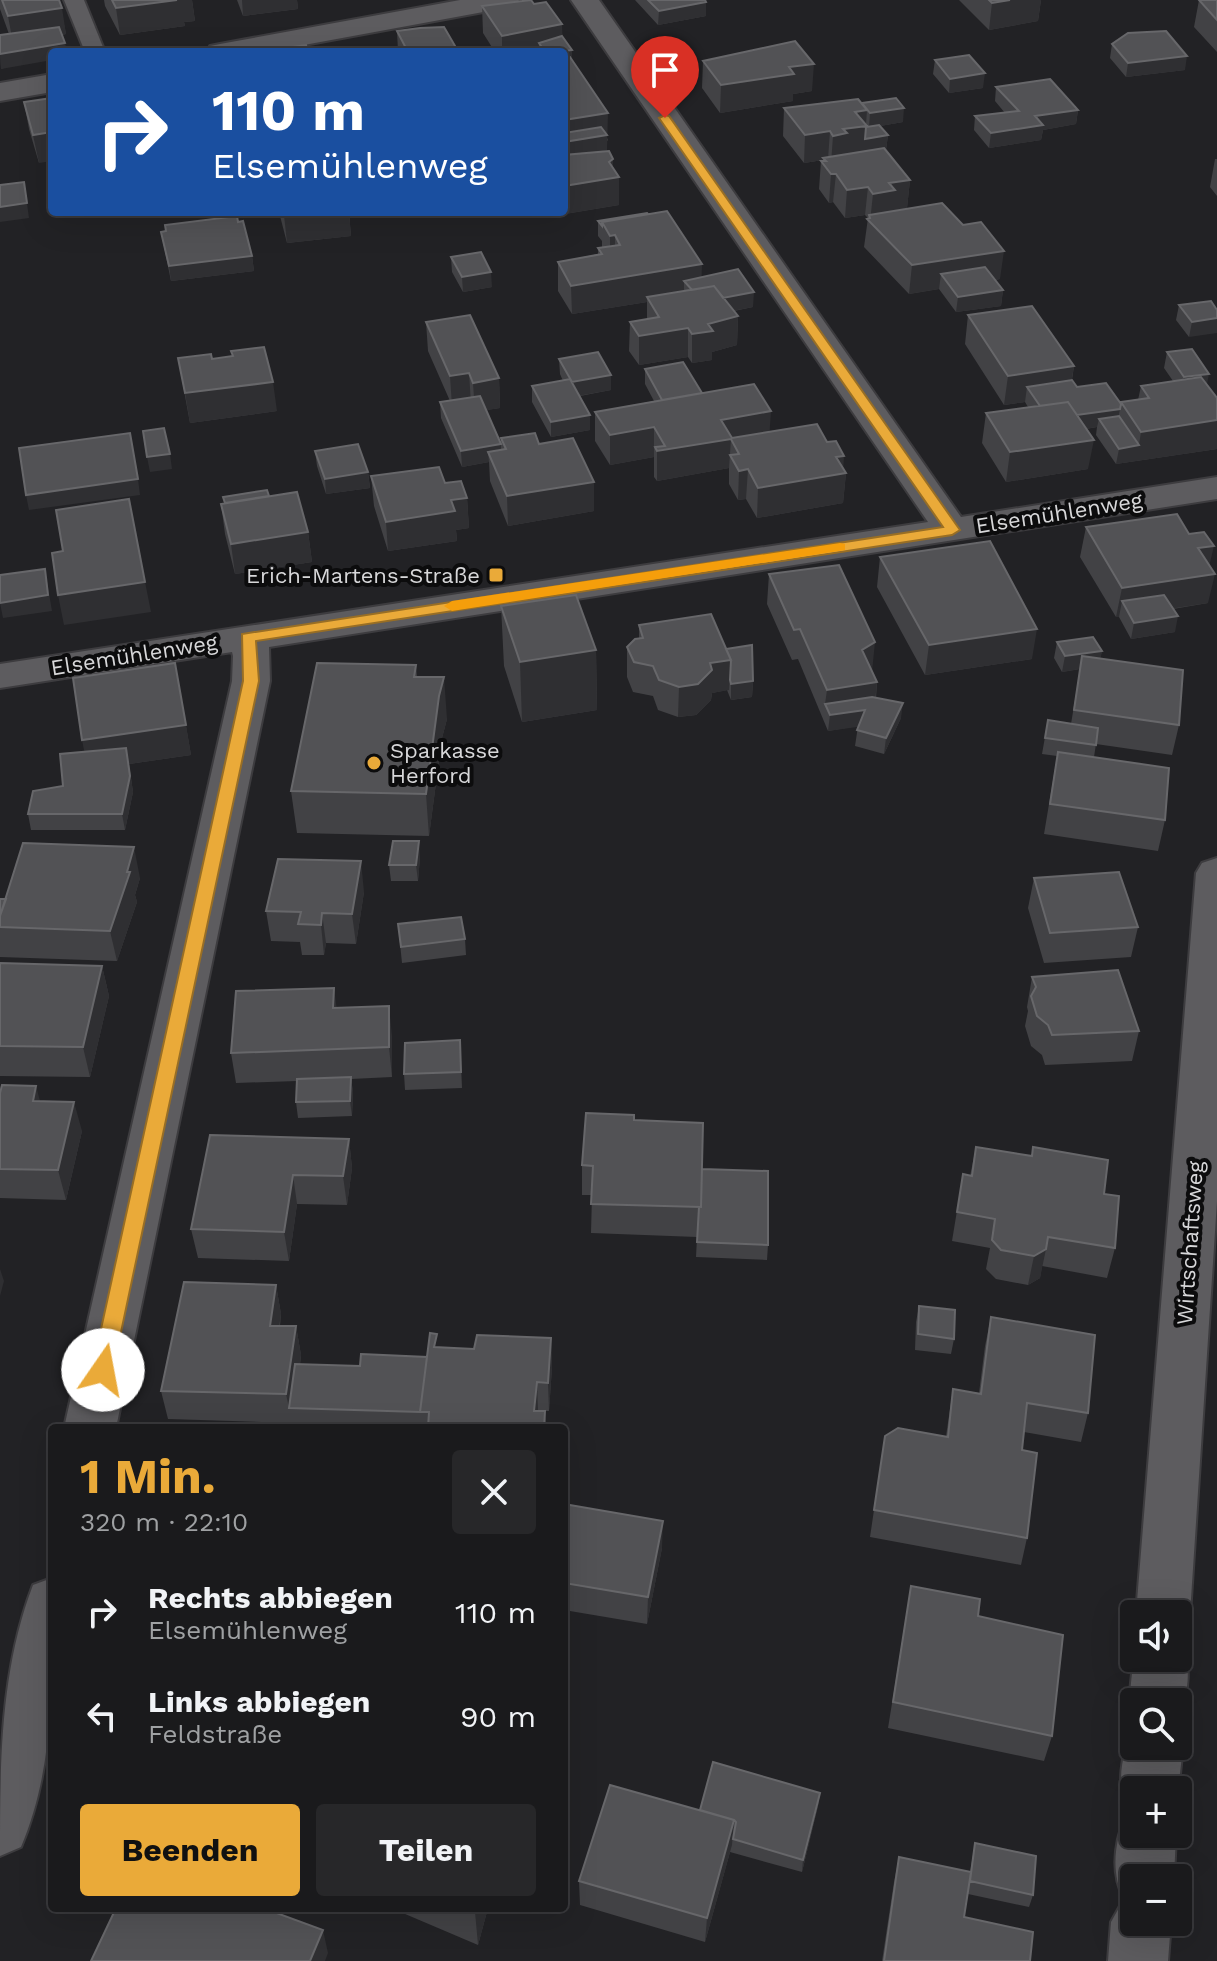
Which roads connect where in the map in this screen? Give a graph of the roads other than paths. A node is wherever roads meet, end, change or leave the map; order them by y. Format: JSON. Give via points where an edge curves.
{"nodes":[{"id":1,"x":74,"y":0,"type":"edge"},
{"id":2,"x":505,"y":0,"type":"edge"},
{"id":3,"x":585,"y":0,"type":"edge"},
{"id":4,"x":93,"y":48,"type":"edge"},
{"id":5,"x":242,"y":48,"type":"edge"},
{"id":6,"x":48,"y":84,"type":"edge"},
{"id":7,"x":0,"y":92,"type":"edge"},
{"id":8,"x":1216,"y":490,"type":"edge"},
{"id":9,"x":952,"y":530,"type":"junction"},
{"id":10,"x":248,"y":638,"type":"junction"},
{"id":11,"x":0,"y":676,"type":"edge"},
{"id":12,"x":1217,"y":873,"type":"edge"},
{"id":13,"x":91,"y":1424,"type":"edge"},
{"id":14,"x":1164,"y":1600,"type":"edge"},
{"id":15,"x":48,"y":1620,"type":"edge"},
{"id":16,"x":0,"y":1827,"type":"edge"},
{"id":17,"x":1140,"y":1936,"type":"edge"},
{"id":18,"x":1138,"y":1961,"type":"edge"}],
"edges":[{"from":1,"to":4,"type":"lane"},
{"from":2,"to":5,"type":"street"},
{"from":3,"to":9,"type":"street"},
{"from":6,"to":7,"type":"street"},
{"from":8,"to":9,"type":"street","name":"Elsemühlenweg"},
{"from":9,"to":10,"type":"street","name":"Elsemühlenweg"},
{"from":10,"to":11,"type":"street","name":"Elsemühlenweg"},
{"from":10,"to":13,"type":"street","via":[[251,681]]},
{"from":12,"to":14,"type":"street","name":"Wirtschaftsweg"},
{"from":15,"to":16,"type":"street"},
{"from":17,"to":18,"type":"street"}]}
